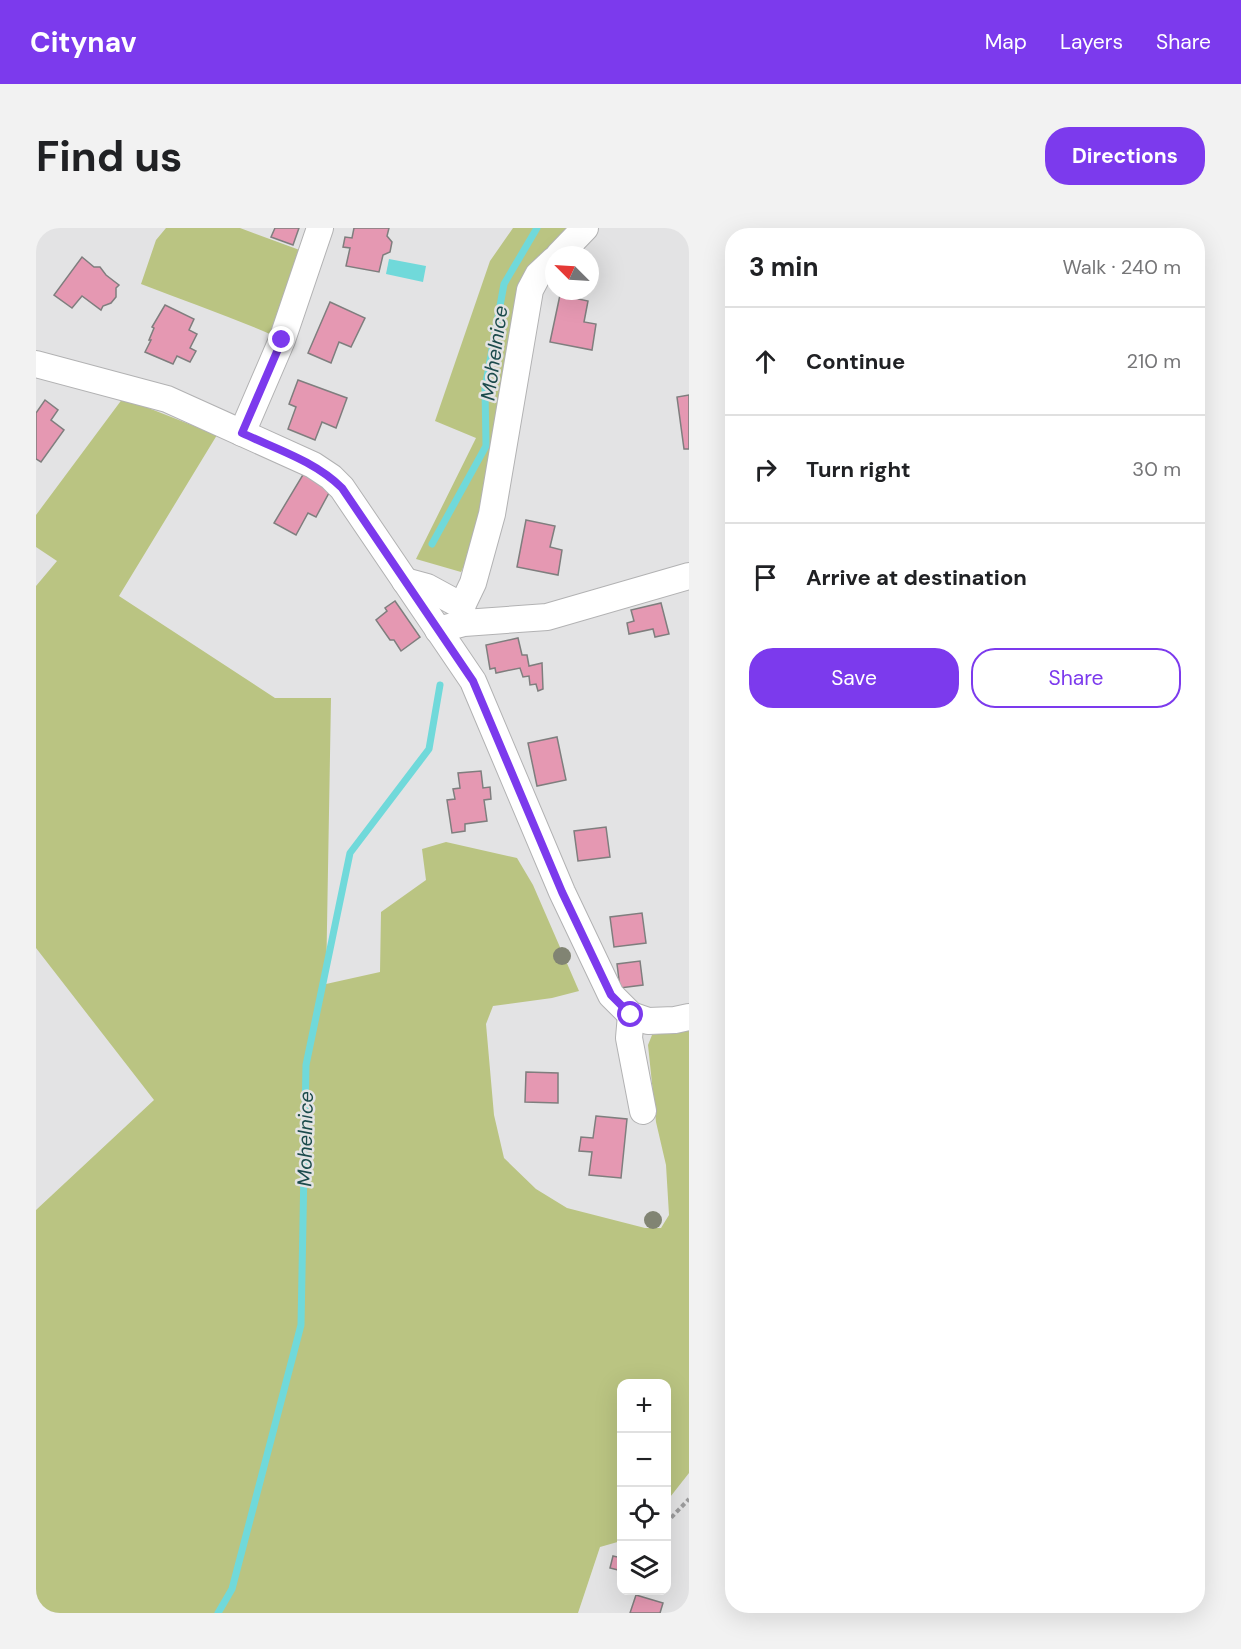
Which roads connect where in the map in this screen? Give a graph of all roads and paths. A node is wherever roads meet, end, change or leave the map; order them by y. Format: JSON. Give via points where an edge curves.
{"nodes":[{"id":1,"x":320,"y":228,"type":"edge"},
{"id":2,"x":585,"y":228,"type":"edge"},
{"id":3,"x":568,"y":246,"type":"edge"},
{"id":4,"x":545,"y":268,"type":"edge"},
{"id":5,"x":36,"y":364,"type":"edge"},
{"id":6,"x":242,"y":433,"type":"junction"},
{"id":7,"x":689,"y":576,"type":"edge"},
{"id":8,"x":405,"y":581,"type":"junction"},
{"id":9,"x":463,"y":614,"type":"junction"},
{"id":10,"x":438,"y":630,"type":"junction"},
{"id":11,"x":631,"y":1015,"type":"junction"},
{"id":12,"x":689,"y":1017,"type":"edge"},
{"id":13,"x":643,"y":1111,"type":"dead end"},
{"id":14,"x":689,"y":1499,"type":"edge"},
{"id":15,"x":671,"y":1518,"type":"edge"}],
"edges":[{"from":1,"to":6,"type":"street","via":[[282,340]]},
{"from":2,"to":3,"type":"street"},
{"from":4,"to":9,"type":"street","via":[[530,290],[492,514]]},
{"from":5,"to":6,"type":"street","via":[[167,399]]},
{"from":6,"to":8,"type":"street","via":[[331,477]]},
{"from":7,"to":9,"type":"street","via":[[547,617]]},
{"from":8,"to":9,"type":"street","via":[[427,587]]},
{"from":8,"to":10,"type":"street"},
{"from":9,"to":10,"type":"street"},
{"from":10,"to":11,"type":"street","via":[[473,681],[562,892],[611,995]]},
{"from":11,"to":12,"type":"street","via":[[648,1021]]},
{"from":11,"to":13,"type":"street","via":[[629,1038]]},
{"from":14,"to":15,"type":"path"}]}
